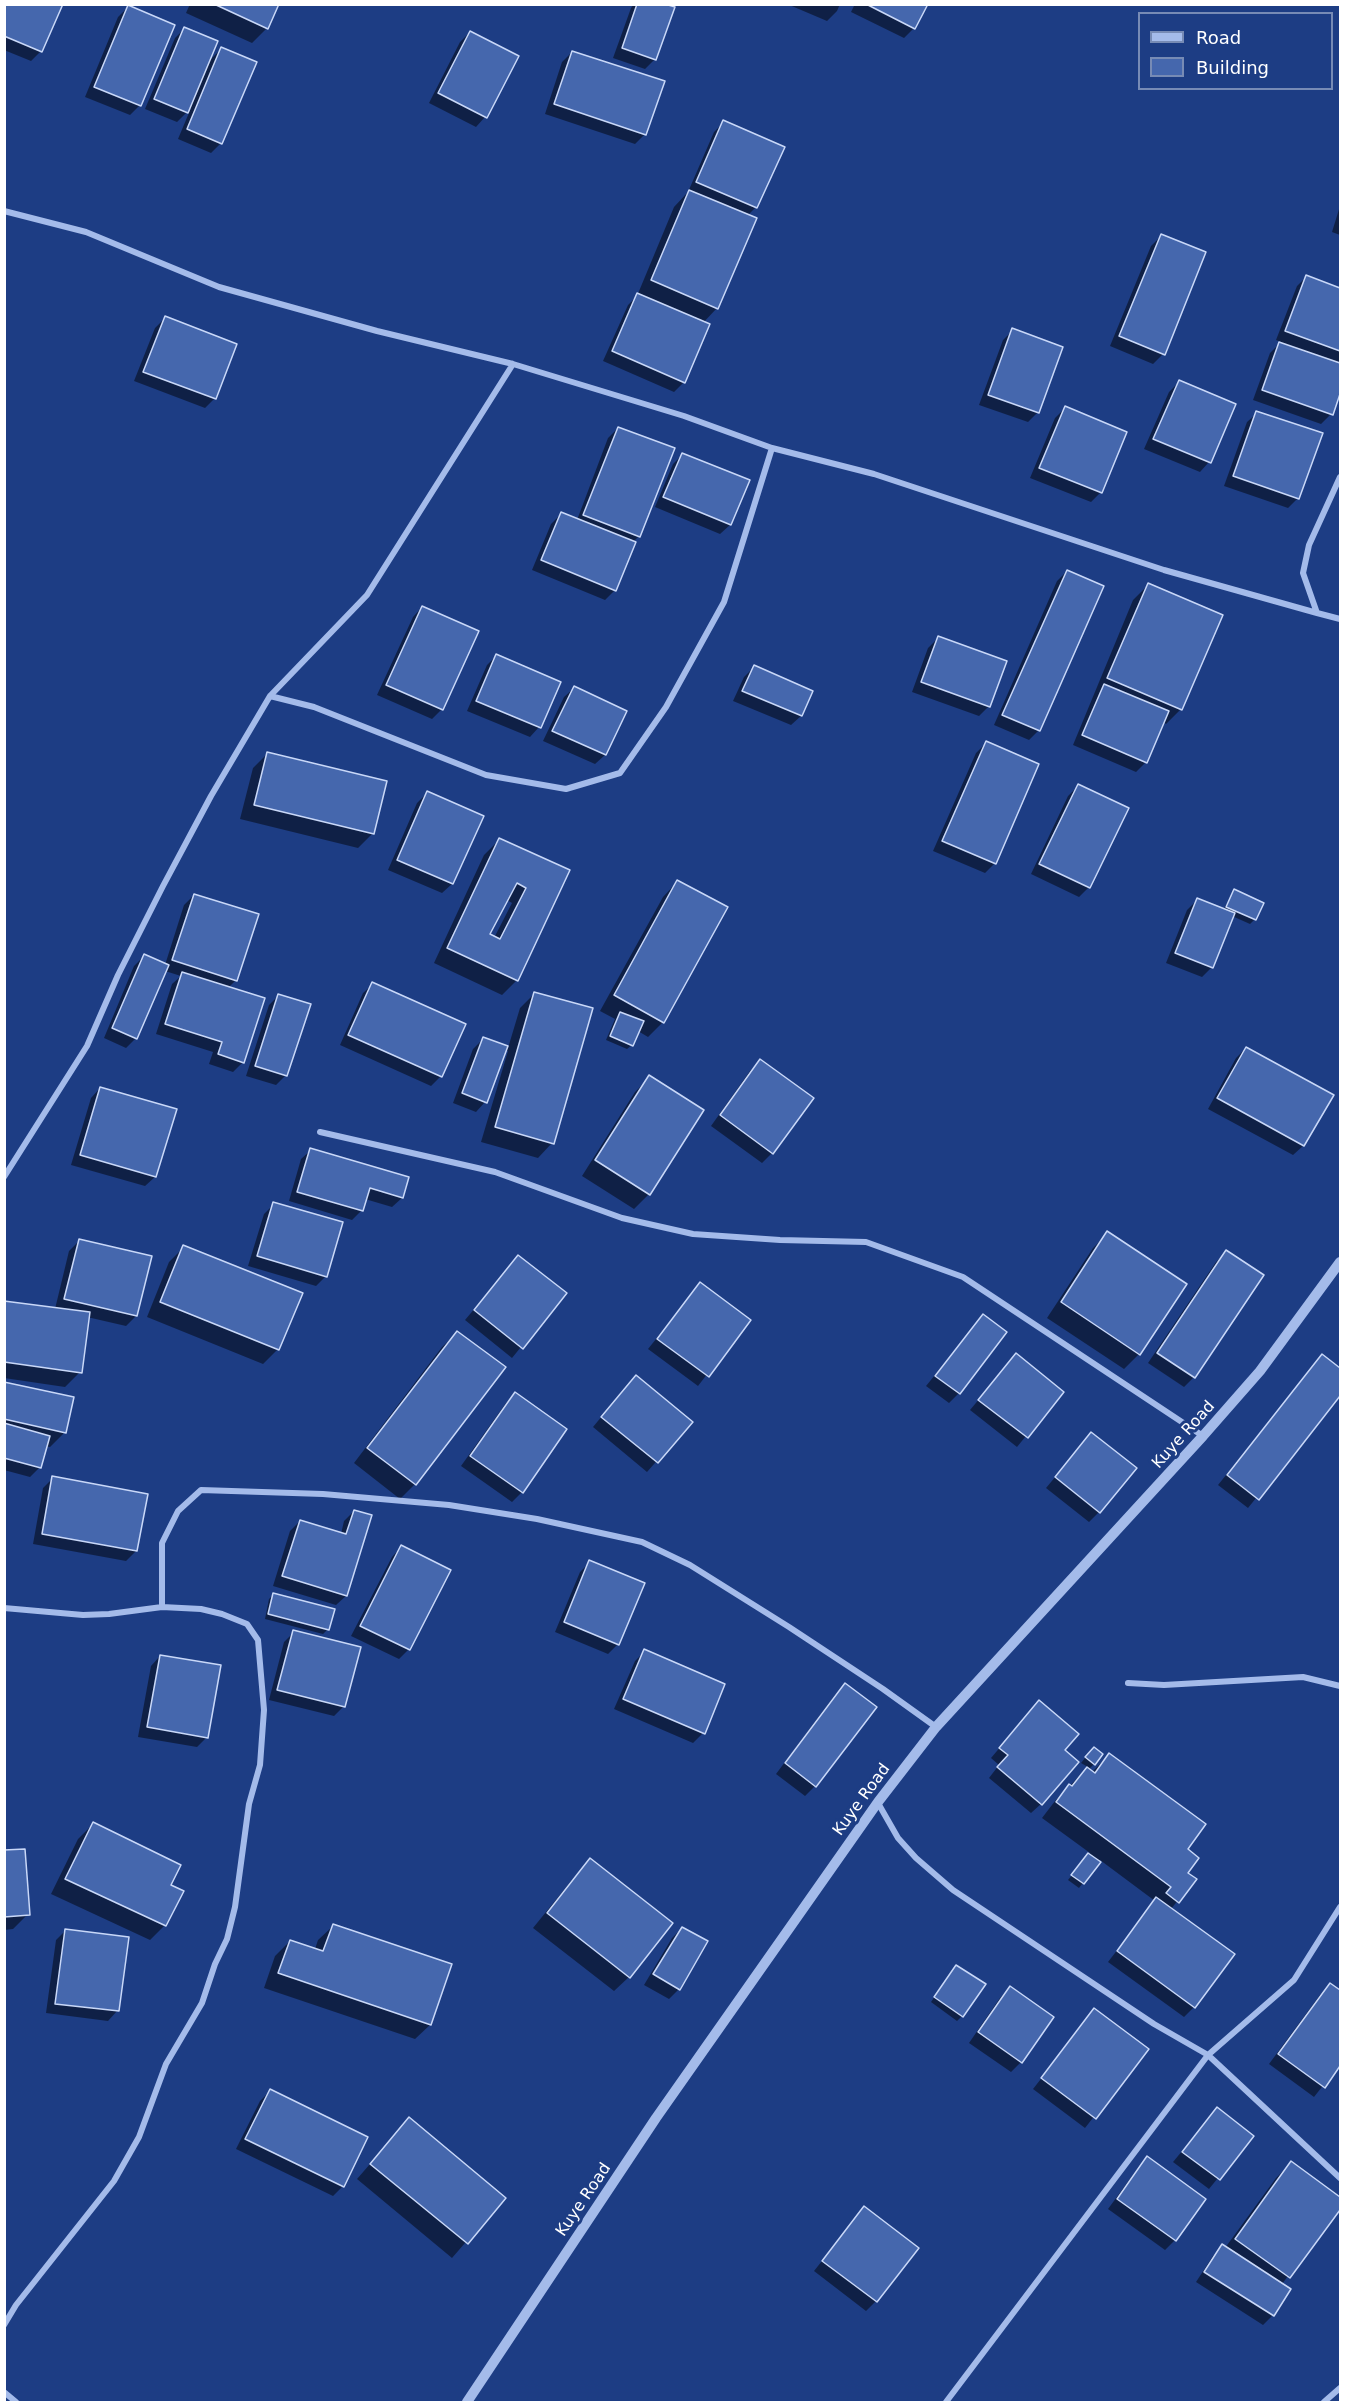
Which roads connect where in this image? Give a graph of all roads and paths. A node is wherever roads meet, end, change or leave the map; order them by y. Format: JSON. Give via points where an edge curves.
{"nodes":[{"id":1,"x":4,"y":211,"type":"edge"},
{"id":2,"x":513,"y":364,"type":"junction"},
{"id":3,"x":772,"y":448,"type":"junction"},
{"id":4,"x":1341,"y":477,"type":"edge"},
{"id":5,"x":1317,"y":613,"type":"junction"},
{"id":6,"x":1341,"y":619,"type":"edge"},
{"id":7,"x":270,"y":696,"type":"junction"},
{"id":8,"x":320,"y":1132,"type":"dead end"},
{"id":9,"x":4,"y":1177,"type":"edge"},
{"id":10,"x":1341,"y":1262,"type":"edge"},
{"id":11,"x":1203,"y":1436,"type":"junction"},
{"id":12,"x":4,"y":1608,"type":"edge"},
{"id":13,"x":162,"y":1608,"type":"junction"},
{"id":14,"x":1128,"y":1683,"type":"dead end"},
{"id":15,"x":1341,"y":1686,"type":"edge"},
{"id":16,"x":936,"y":1727,"type":"junction"},
{"id":17,"x":878,"y":1802,"type":"junction"},
{"id":18,"x":1341,"y":1907,"type":"edge"},
{"id":19,"x":1208,"y":2055,"type":"junction"},
{"id":20,"x":1341,"y":2178,"type":"edge"},
{"id":21,"x":4,"y":2325,"type":"edge"},
{"id":22,"x":1341,"y":2388,"type":"edge"},
{"id":23,"x":4,"y":2392,"type":"edge"},
{"id":24,"x":16,"y":2403,"type":"edge"},
{"id":25,"x":466,"y":2403,"type":"edge"},
{"id":26,"x":946,"y":2403,"type":"edge"},
{"id":27,"x":1324,"y":2403,"type":"edge"}],
"edges":[{"from":1,"to":2,"type":"street","via":[[86,232],[219,287]]},
{"from":2,"to":3,"type":"street","via":[[684,416]]},
{"from":2,"to":7,"type":"street","via":[[367,595]]},
{"from":3,"to":5,"type":"street","via":[[874,474],[1164,570]]},
{"from":3,"to":7,"type":"street","via":[[723,602],[666,707],[620,772],[566,789],[486,775],[314,707]]},
{"from":4,"to":5,"type":"street","via":[[1309,545],[1303,573]]},
{"from":5,"to":6,"type":"street"},
{"from":7,"to":9,"type":"street","via":[[163,886],[87,1047]]},
{"from":8,"to":11,"type":"street","via":[[495,1172],[622,1218],[693,1234],[866,1242],[963,1277]]},
{"from":10,"to":11,"type":"street","name":"Kuye Road","via":[[1260,1371]]},
{"from":11,"to":16,"type":"street","name":"Kuye Road"},
{"from":12,"to":13,"type":"street","via":[[83,1615]]},
{"from":13,"to":16,"type":"street","via":[[162,1543],[178,1511],[201,1490],[384,1498],[537,1519],[642,1542],[690,1565]]},
{"from":13,"to":21,"type":"street","via":[[222,1614],[246,1624],[258,1640],[264,1710],[260,1765],[249,1804],[235,1907],[202,2003],[166,2064],[139,2137],[114,2181]]},
{"from":14,"to":15,"type":"street","via":[[1187,1684],[1303,1677]]},
{"from":16,"to":17,"type":"street","name":"Kuye Road"},
{"from":17,"to":19,"type":"street","via":[[898,1838],[953,1890],[1154,2024]]},
{"from":17,"to":25,"type":"street","name":"Kuye Road","via":[[656,2118]]},
{"from":18,"to":19,"type":"street","via":[[1294,1980]]},
{"from":19,"to":20,"type":"street"},
{"from":19,"to":26,"type":"street"},
{"from":22,"to":27,"type":"street"},
{"from":23,"to":24,"type":"street"}]}
